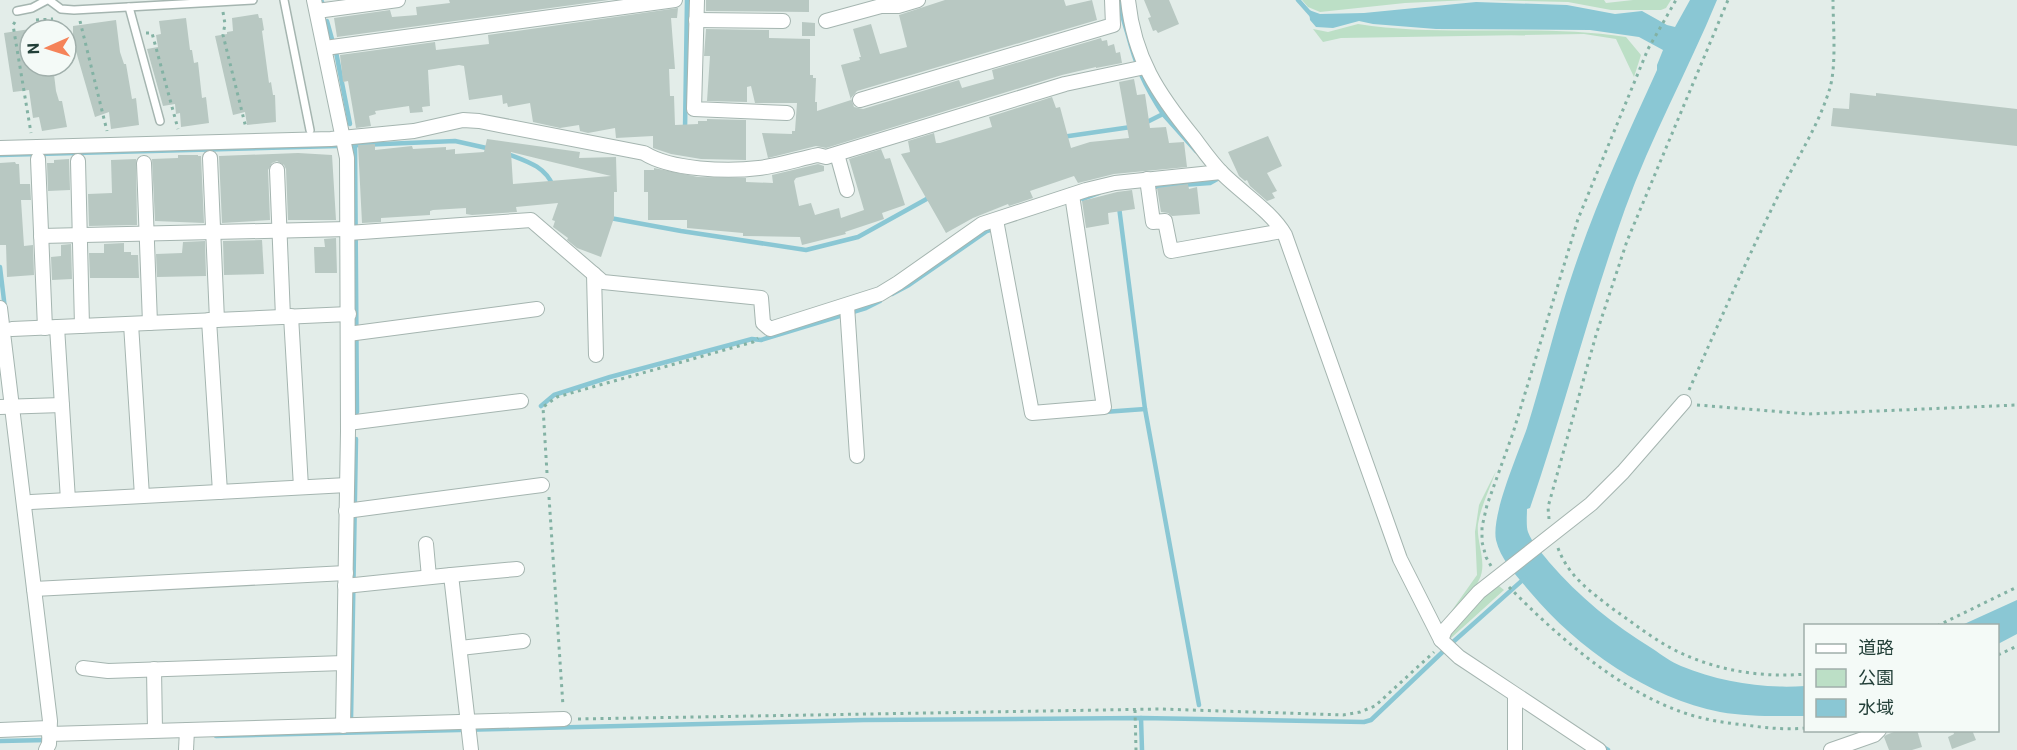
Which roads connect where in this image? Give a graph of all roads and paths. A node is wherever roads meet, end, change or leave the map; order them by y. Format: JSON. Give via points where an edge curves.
{"nodes":[{"id":1,"x":48,"y":0,"type":"edge"},
{"id":2,"x":254,"y":0,"type":"edge"},
{"id":3,"x":284,"y":0,"type":"edge"},
{"id":4,"x":398,"y":0,"type":"edge"},
{"id":5,"x":675,"y":0,"type":"edge"},
{"id":6,"x":697,"y":0,"type":"edge"},
{"id":7,"x":918,"y":0,"type":"edge"},
{"id":8,"x":1112,"y":0,"type":"edge"},
{"id":9,"x":1128,"y":0,"type":"edge"},
{"id":10,"x":1676,"y":0,"type":"edge"},
{"id":11,"x":1728,"y":0,"type":"edge"},
{"id":12,"x":1833,"y":0,"type":"edge"},
{"id":13,"x":194,"y":2,"type":"edge"},
{"id":14,"x":222,"y":2,"type":"junction"},
{"id":15,"x":316,"y":5,"type":"edge"},
{"id":16,"x":129,"y":7,"type":"junction"},
{"id":17,"x":574,"y":7,"type":"edge"},
{"id":18,"x":80,"y":10,"type":"junction"},
{"id":19,"x":17,"y":11,"type":"joint"},
{"id":20,"x":696,"y":20,"type":"junction"},
{"id":21,"x":783,"y":21,"type":"dead end"},
{"id":22,"x":826,"y":21,"type":"dead end"},
{"id":23,"x":1123,"y":24,"type":"junction"},
{"id":24,"x":136,"y":32,"type":"junction"},
{"id":25,"x":325,"y":48,"type":"junction"},
{"id":26,"x":1140,"y":68,"type":"junction"},
{"id":27,"x":860,"y":100,"type":"dead end"},
{"id":28,"x":787,"y":113,"type":"dead end"},
{"id":29,"x":160,"y":121,"type":"dead end"},
{"id":30,"x":310,"y":130,"type":"dead end"},
{"id":31,"x":247,"y":132,"type":"dead end"},
{"id":32,"x":179,"y":133,"type":"dead end"},
{"id":33,"x":108,"y":135,"type":"dead end"},
{"id":34,"x":32,"y":137,"type":"dead end"},
{"id":35,"x":344,"y":143,"type":"junction"},
{"id":36,"x":0,"y":148,"type":"edge"},
{"id":37,"x":837,"y":154,"type":"junction"},
{"id":38,"x":210,"y":158,"type":"dead end"},
{"id":39,"x":39,"y":159,"type":"dead end"},
{"id":40,"x":78,"y":161,"type":"dead end"},
{"id":41,"x":144,"y":163,"type":"dead end"},
{"id":42,"x":277,"y":170,"type":"dead end"},
{"id":43,"x":1221,"y":172,"type":"junction"},
{"id":44,"x":1147,"y":179,"type":"junction"},
{"id":45,"x":847,"y":190,"type":"dead end"},
{"id":46,"x":1072,"y":195,"type":"junction"},
{"id":47,"x":996,"y":220,"type":"junction"},
{"id":48,"x":279,"y":231,"type":"junction"},
{"id":49,"x":1282,"y":231,"type":"junction"},
{"id":50,"x":213,"y":232,"type":"junction"},
{"id":51,"x":353,"y":232,"type":"junction"},
{"id":52,"x":146,"y":234,"type":"junction"},
{"id":53,"x":41,"y":236,"type":"junction"},
{"id":54,"x":80,"y":236,"type":"junction"},
{"id":55,"x":594,"y":274,"type":"junction"},
{"id":56,"x":0,"y":308,"type":"edge"},
{"id":57,"x":537,"y":309,"type":"dead end"},
{"id":58,"x":848,"y":312,"type":"junction"},
{"id":59,"x":348,"y":314,"type":"junction"},
{"id":60,"x":287,"y":317,"type":"junction"},
{"id":61,"x":213,"y":320,"type":"junction"},
{"id":62,"x":150,"y":323,"type":"junction"},
{"id":63,"x":131,"y":324,"type":"junction"},
{"id":64,"x":82,"y":326,"type":"junction"},
{"id":65,"x":51,"y":328,"type":"junction"},
{"id":66,"x":12,"y":329,"type":"dead end"},
{"id":67,"x":353,"y":333,"type":"junction"},
{"id":68,"x":756,"y":339,"type":"dead end"},
{"id":69,"x":596,"y":355,"type":"dead end"},
{"id":70,"x":521,"y":400,"type":"dead end"},
{"id":71,"x":1684,"y":402,"type":"junction"},
{"id":72,"x":62,"y":405,"type":"junction"},
{"id":73,"x":2017,"y":405,"type":"edge"},
{"id":74,"x":6,"y":407,"type":"edge"},
{"id":75,"x":348,"y":423,"type":"junction"},
{"id":76,"x":857,"y":456,"type":"dead end"},
{"id":77,"x":546,"y":483,"type":"junction"},
{"id":78,"x":347,"y":485,"type":"junction"},
{"id":79,"x":301,"y":487,"type":"junction"},
{"id":80,"x":220,"y":492,"type":"junction"},
{"id":81,"x":142,"y":496,"type":"junction"},
{"id":82,"x":68,"y":500,"type":"junction"},
{"id":83,"x":32,"y":502,"type":"dead end"},
{"id":84,"x":352,"y":510,"type":"junction"},
{"id":85,"x":1549,"y":537,"type":"junction"},
{"id":86,"x":426,"y":544,"type":"dead end"},
{"id":87,"x":517,"y":569,"type":"dead end"},
{"id":88,"x":1500,"y":574,"type":"junction"},
{"id":89,"x":450,"y":575,"type":"junction"},
{"id":90,"x":429,"y":577,"type":"junction"},
{"id":91,"x":349,"y":582,"type":"junction"},
{"id":92,"x":2017,"y":587,"type":"edge"},
{"id":93,"x":1509,"y":588,"type":"dead end"},
{"id":94,"x":36,"y":589,"type":"junction"},
{"id":95,"x":1941,"y":624,"type":"edge"},
{"id":96,"x":523,"y":641,"type":"dead end"},
{"id":97,"x":1446,"y":645,"type":"junction"},
{"id":98,"x":2017,"y":646,"type":"edge"},
{"id":99,"x":460,"y":648,"type":"junction"},
{"id":100,"x":1999,"y":655,"type":"edge"},
{"id":101,"x":344,"y":663,"type":"junction"},
{"id":102,"x":83,"y":668,"type":"dead end"},
{"id":103,"x":154,"y":669,"type":"junction"},
{"id":104,"x":1804,"y":674,"type":"edge"},
{"id":105,"x":1515,"y":695,"type":"junction"},
{"id":106,"x":1136,"y":712,"type":"junction"},
{"id":107,"x":564,"y":720,"type":"junction"},
{"id":108,"x":343,"y":726,"type":"junction"},
{"id":109,"x":469,"y":727,"type":"junction"},
{"id":110,"x":1804,"y":728,"type":"edge"},
{"id":111,"x":0,"y":730,"type":"edge"},
{"id":112,"x":155,"y":730,"type":"junction"},
{"id":113,"x":1877,"y":732,"type":"edge"},
{"id":114,"x":50,"y":737,"type":"edge"},
{"id":115,"x":187,"y":739,"type":"edge"},
{"id":116,"x":471,"y":750,"type":"edge"},
{"id":117,"x":1136,"y":750,"type":"edge"},
{"id":118,"x":1515,"y":750,"type":"edge"},
{"id":119,"x":1599,"y":750,"type":"edge"},
{"id":120,"x":1831,"y":750,"type":"edge"}],
"edges":[{"from":1,"to":18,"type":"lane","via":[[61,9]]},
{"from":1,"to":19,"type":"lane"},
{"from":2,"to":14,"type":"lane"},
{"from":3,"to":30,"type":"lane"},
{"from":4,"to":15,"type":"street"},
{"from":5,"to":17,"type":"street"},
{"from":6,"to":20,"type":"street"},
{"from":7,"to":22,"type":"street"},
{"from":8,"to":23,"type":"street"},
{"from":9,"to":23,"type":"street"},
{"from":10,"to":88,"type":"path","via":[[1648,49],[1578,219],[1487,505],[1482,542],[1486,557]]},
{"from":11,"to":85,"type":"path","via":[[1627,242],[1596,334],[1548,507]]},
{"from":12,"to":71,"type":"path","via":[[1830,90],[1723,311]]},
{"from":13,"to":14,"type":"lane"},
{"from":13,"to":16,"type":"lane"},
{"from":14,"to":31,"type":"path","via":[[223,35]]},
{"from":15,"to":25,"type":"street"},
{"from":16,"to":18,"type":"lane"},
{"from":16,"to":24,"type":"lane"},
{"from":17,"to":25,"type":"street"},
{"from":18,"to":33,"type":"path","via":[[82,35]]},
{"from":19,"to":34,"type":"path","via":[[13,25]]},
{"from":20,"to":21,"type":"street"},
{"from":20,"to":28,"type":"street","via":[[694,110]]},
{"from":23,"to":26,"type":"street"},
{"from":23,"to":27,"type":"street"},
{"from":24,"to":29,"type":"lane"},
{"from":24,"to":32,"type":"path","via":[[152,33]]},
{"from":25,"to":35,"type":"street"},
{"from":26,"to":37,"type":"street","via":[[1065,84]]},
{"from":26,"to":43,"type":"street"},
{"from":35,"to":36,"type":"street"},
{"from":35,"to":37,"type":"street","via":[[478,120],[644,153],[655,160],[683,165],[761,168]]},
{"from":35,"to":51,"type":"street"},
{"from":37,"to":45,"type":"street"},
{"from":38,"to":50,"type":"street"},
{"from":39,"to":53,"type":"street"},
{"from":40,"to":54,"type":"street"},
{"from":41,"to":52,"type":"street"},
{"from":42,"to":48,"type":"street"},
{"from":43,"to":44,"type":"street"},
{"from":43,"to":49,"type":"street"},
{"from":44,"to":46,"type":"street"},
{"from":44,"to":49,"type":"street","via":[[1153,222],[1165,221],[1171,251]]},
{"from":46,"to":47,"type":"street"},
{"from":46,"to":47,"type":"street","via":[[1104,407],[1032,413]]},
{"from":47,"to":58,"type":"street","via":[[968,233],[889,289]]},
{"from":48,"to":50,"type":"street"},
{"from":48,"to":51,"type":"street"},
{"from":48,"to":60,"type":"street"},
{"from":49,"to":97,"type":"street","via":[[1396,549]]},
{"from":50,"to":52,"type":"street"},
{"from":50,"to":61,"type":"street"},
{"from":51,"to":55,"type":"street","via":[[531,220]]},
{"from":51,"to":59,"type":"street"},
{"from":52,"to":54,"type":"street"},
{"from":52,"to":62,"type":"street"},
{"from":53,"to":54,"type":"street"},
{"from":53,"to":65,"type":"street"},
{"from":54,"to":64,"type":"street"},
{"from":55,"to":58,"type":"street","via":[[603,282],[760,298],[763,323],[770,329]]},
{"from":55,"to":69,"type":"street"},
{"from":56,"to":74,"type":"street"},
{"from":57,"to":67,"type":"street"},
{"from":58,"to":76,"type":"street"},
{"from":59,"to":60,"type":"street"},
{"from":59,"to":67,"type":"street"},
{"from":60,"to":61,"type":"street"},
{"from":60,"to":79,"type":"street"},
{"from":61,"to":62,"type":"street"},
{"from":61,"to":80,"type":"street"},
{"from":62,"to":63,"type":"street"},
{"from":63,"to":64,"type":"street"},
{"from":63,"to":81,"type":"street"},
{"from":64,"to":65,"type":"street"},
{"from":65,"to":66,"type":"street"},
{"from":65,"to":72,"type":"street"},
{"from":67,"to":75,"type":"street"},
{"from":68,"to":77,"type":"path","via":[[557,397],[543,407]]},
{"from":70,"to":75,"type":"street"},
{"from":71,"to":73,"type":"path","via":[[1808,414]]},
{"from":71,"to":85,"type":"street","via":[[1591,504]]},
{"from":72,"to":74,"type":"street"},
{"from":72,"to":82,"type":"street"},
{"from":74,"to":94,"type":"street"},
{"from":75,"to":78,"type":"street"},
{"from":77,"to":84,"type":"street"},
{"from":77,"to":107,"type":"path"},
{"from":78,"to":79,"type":"street"},
{"from":78,"to":84,"type":"street"},
{"from":79,"to":80,"type":"street"},
{"from":80,"to":81,"type":"street"},
{"from":81,"to":82,"type":"street"},
{"from":82,"to":83,"type":"street"},
{"from":84,"to":91,"type":"street"},
{"from":85,"to":88,"type":"street"},
{"from":85,"to":104,"type":"path","via":[[1587,590],[1649,635],[1683,654],[1720,667],[1755,673]]},
{"from":86,"to":90,"type":"street"},
{"from":87,"to":89,"type":"street"},
{"from":88,"to":97,"type":"street","via":[[1445,630]]},
{"from":89,"to":90,"type":"street"},
{"from":89,"to":99,"type":"street"},
{"from":90,"to":91,"type":"street"},
{"from":91,"to":94,"type":"street"},
{"from":91,"to":101,"type":"street"},
{"from":92,"to":95,"type":"path"},
{"from":93,"to":110,"type":"path","via":[[1548,626],[1603,669],[1679,711],[1722,723]]},
{"from":94,"to":114,"type":"street"},
{"from":96,"to":99,"type":"street"},
{"from":97,"to":105,"type":"street"},
{"from":97,"to":106,"type":"path","via":[[1375,706],[1360,712]]},
{"from":98,"to":100,"type":"path"},
{"from":99,"to":109,"type":"street"},
{"from":101,"to":103,"type":"street"},
{"from":101,"to":108,"type":"street"},
{"from":102,"to":103,"type":"street"},
{"from":103,"to":112,"type":"street"},
{"from":105,"to":118,"type":"street"},
{"from":105,"to":119,"type":"street"},
{"from":106,"to":107,"type":"path"},
{"from":106,"to":117,"type":"path"},
{"from":107,"to":109,"type":"street"},
{"from":108,"to":109,"type":"street"},
{"from":108,"to":115,"type":"street"},
{"from":109,"to":116,"type":"street"},
{"from":111,"to":114,"type":"street"},
{"from":112,"to":114,"type":"street"},
{"from":112,"to":115,"type":"street"},
{"from":113,"to":120,"type":"street"}]}
